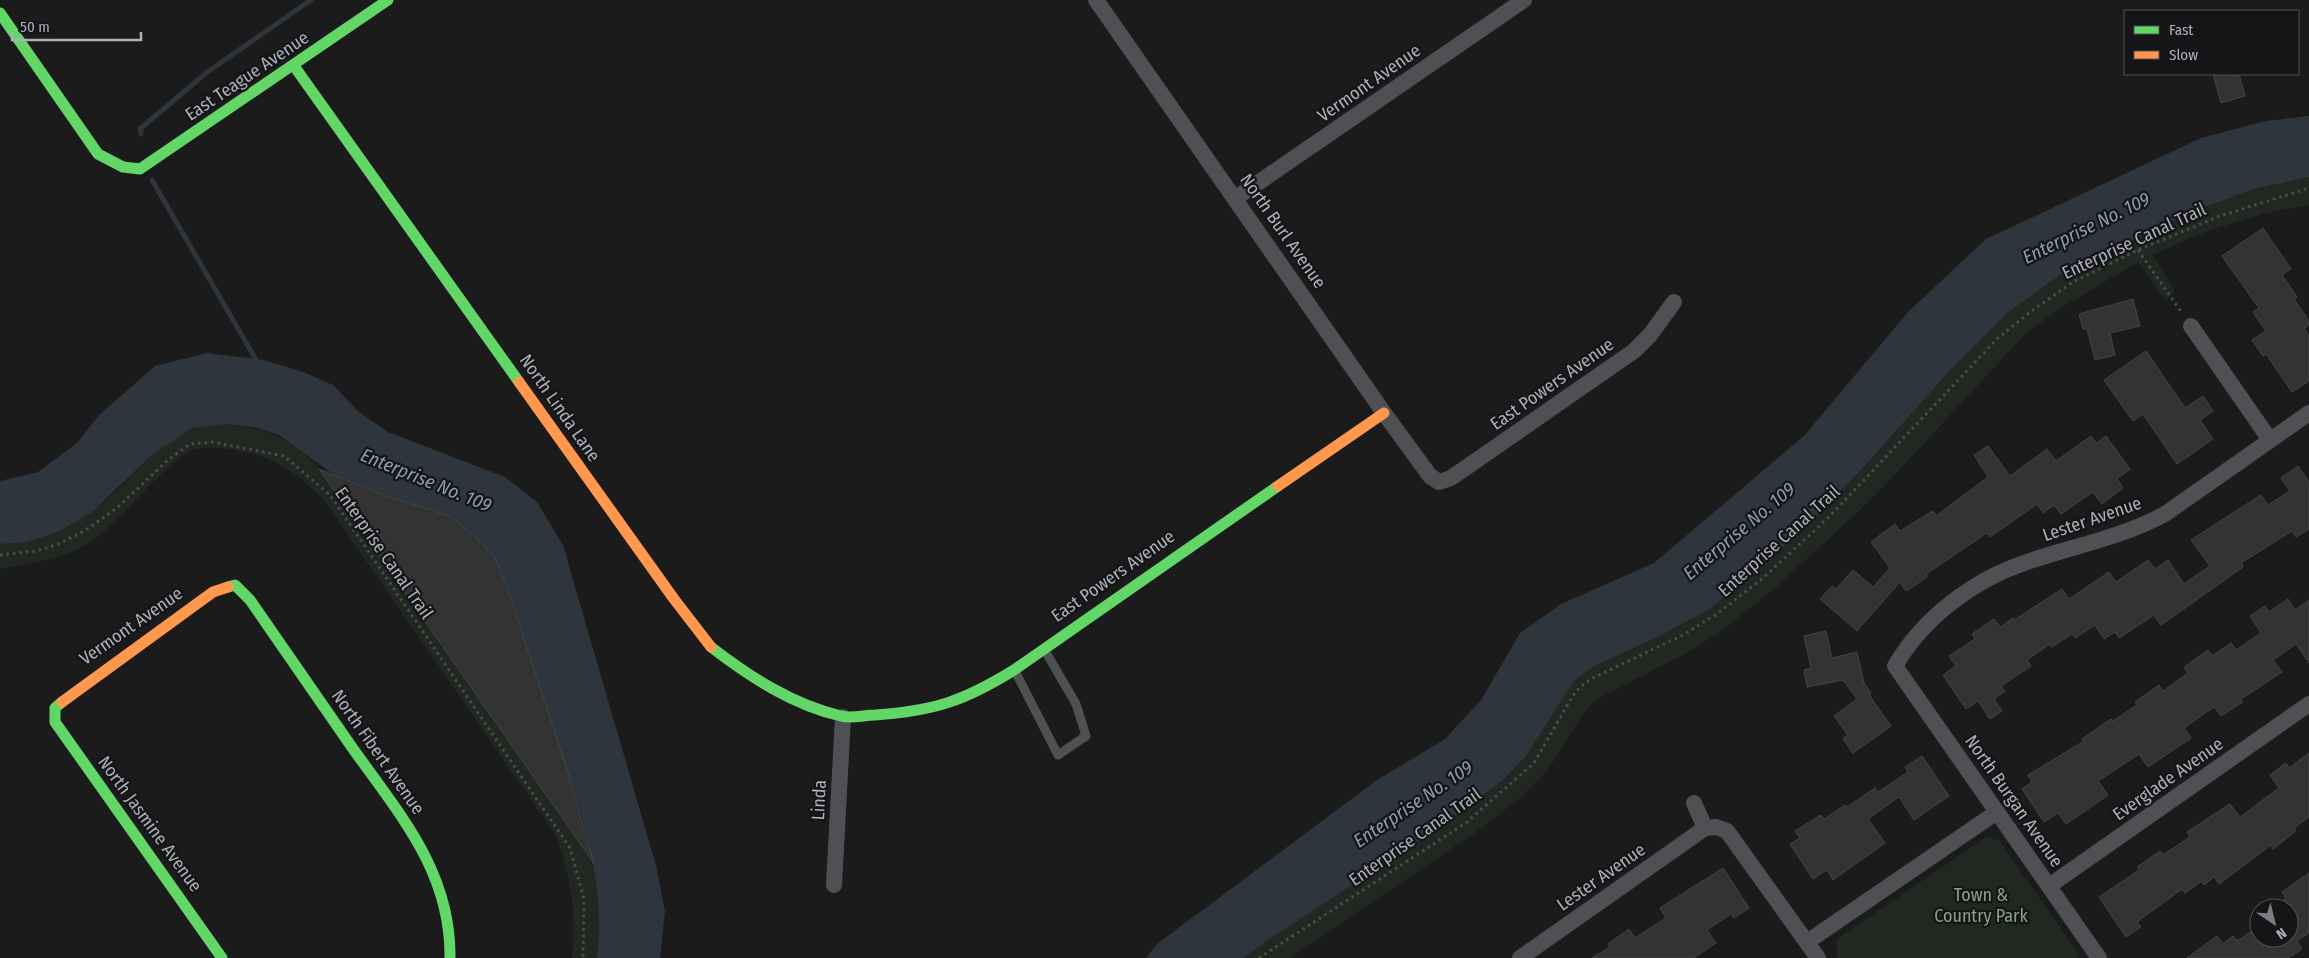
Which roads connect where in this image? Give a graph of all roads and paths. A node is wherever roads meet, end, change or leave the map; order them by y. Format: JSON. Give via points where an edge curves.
{"nodes":[{"id":1,"x":388,"y":0,"type":"edge"},
{"id":2,"x":1096,"y":0,"type":"edge"},
{"id":3,"x":1524,"y":0,"type":"edge"},
{"id":4,"x":0,"y":13,"type":"edge"},
{"id":5,"x":294,"y":66,"type":"junction"},
{"id":6,"x":2309,"y":188,"type":"edge"},
{"id":7,"x":1236,"y":198,"type":"junction"},
{"id":8,"x":2138,"y":250,"type":"junction"},
{"id":9,"x":1674,"y":302,"type":"dead end"},
{"id":10,"x":2191,"y":326,"type":"joint"},
{"id":11,"x":1384,"y":413,"type":"junction"},
{"id":12,"x":2309,"y":413,"type":"edge"},
{"id":13,"x":2270,"y":440,"type":"junction"},
{"id":14,"x":1439,"y":482,"type":"joint"},
{"id":15,"x":0,"y":555,"type":"edge"},
{"id":16,"x":235,"y":585,"type":"joint"},
{"id":17,"x":1044,"y":649,"type":"junction"},
{"id":18,"x":1895,"y":666,"type":"joint"},
{"id":19,"x":1014,"y":670,"type":"junction"},
{"id":20,"x":2309,"y":704,"type":"edge"},
{"id":21,"x":55,"y":708,"type":"joint"},
{"id":22,"x":843,"y":717,"type":"junction"},
{"id":23,"x":1694,"y":804,"type":"dead end"},
{"id":24,"x":1997,"y":812,"type":"junction"},
{"id":25,"x":1705,"y":828,"type":"junction"},
{"id":26,"x":834,"y":885,"type":"dead end"},
{"id":27,"x":2049,"y":886,"type":"junction"},
{"id":28,"x":1807,"y":942,"type":"junction"},
{"id":29,"x":222,"y":958,"type":"edge"},
{"id":30,"x":450,"y":958,"type":"edge"},
{"id":31,"x":583,"y":958,"type":"edge"},
{"id":32,"x":1259,"y":958,"type":"edge"},
{"id":33,"x":1520,"y":958,"type":"edge"},
{"id":34,"x":1818,"y":958,"type":"edge"},
{"id":35,"x":2099,"y":958,"type":"edge"}],
"edges":[{"from":1,"to":5,"type":"street","name":"East Teague Avenue"},
{"from":2,"to":7,"type":"street","name":"North Burl Avenue"},
{"from":3,"to":7,"type":"street","name":"Vermont Avenue"},
{"from":4,"to":5,"type":"street","name":"East Teague Avenue","via":[[98,154],[121,167],[140,169]]},
{"from":5,"to":22,"type":"street","name":"North Linda Lane","via":[[710,646],[740,669],[793,700]]},
{"from":6,"to":8,"type":"path","name":"Enterprise Canal Trail","via":[[2220,216]]},
{"from":7,"to":11,"type":"street","name":"North Burl Avenue"},
{"from":8,"to":10,"type":"path"},
{"from":8,"to":32,"type":"path","name":"Enterprise Canal Trail","via":[[2073,282],[1997,339],[1828,518],[1763,578],[1717,614],[1683,635],[1581,686],[1534,763],[1467,822]]},
{"from":9,"to":14,"type":"street","name":"East Powers Avenue","via":[[1634,351],[1451,478]]},
{"from":10,"to":13,"type":"street"},
{"from":11,"to":14,"type":"street","name":"North Burl Avenue","via":[[1430,476]]},
{"from":11,"to":17,"type":"street","name":"East Powers Avenue"},
{"from":12,"to":13,"type":"street","name":"Lester Avenue"},
{"from":13,"to":18,"type":"street","name":"Lester Avenue","via":[[2143,526],[2025,562],[1971,588],[1906,647]]},
{"from":15,"to":31,"type":"path","name":"Enterprise Canal Trail","via":[[36,551],[86,530],[190,444],[212,442],[284,456],[330,495],[570,848],[584,900]]},
{"from":16,"to":21,"type":"street","name":"Vermont Avenue","via":[[213,592]]},
{"from":16,"to":30,"type":"street","name":"North Fibert Avenue","via":[[250,600],[423,849],[441,890],[451,935]]},
{"from":17,"to":19,"type":"street","name":"East Powers Avenue"},
{"from":17,"to":19,"type":"lane","via":[[1076,704],[1086,736],[1058,755]]},
{"from":18,"to":24,"type":"street","name":"North Burgan Avenue"},
{"from":19,"to":22,"type":"street","name":"East Powers Avenue","via":[[953,702],[915,712]]},
{"from":20,"to":27,"type":"street","name":"Everglade Avenue"},
{"from":21,"to":29,"type":"street","name":"North Jasmine Avenue","via":[[56,722]]},
{"from":22,"to":26,"type":"street","name":"Linda"},
{"from":23,"to":25,"type":"street"},
{"from":24,"to":27,"type":"street","name":"North Burgan Avenue"},
{"from":24,"to":28,"type":"street"},
{"from":25,"to":28,"type":"street","via":[[1727,831]]},
{"from":25,"to":33,"type":"street","name":"Lester Avenue"},
{"from":27,"to":35,"type":"street","name":"North Burgan Avenue"},
{"from":28,"to":34,"type":"street"}]}
